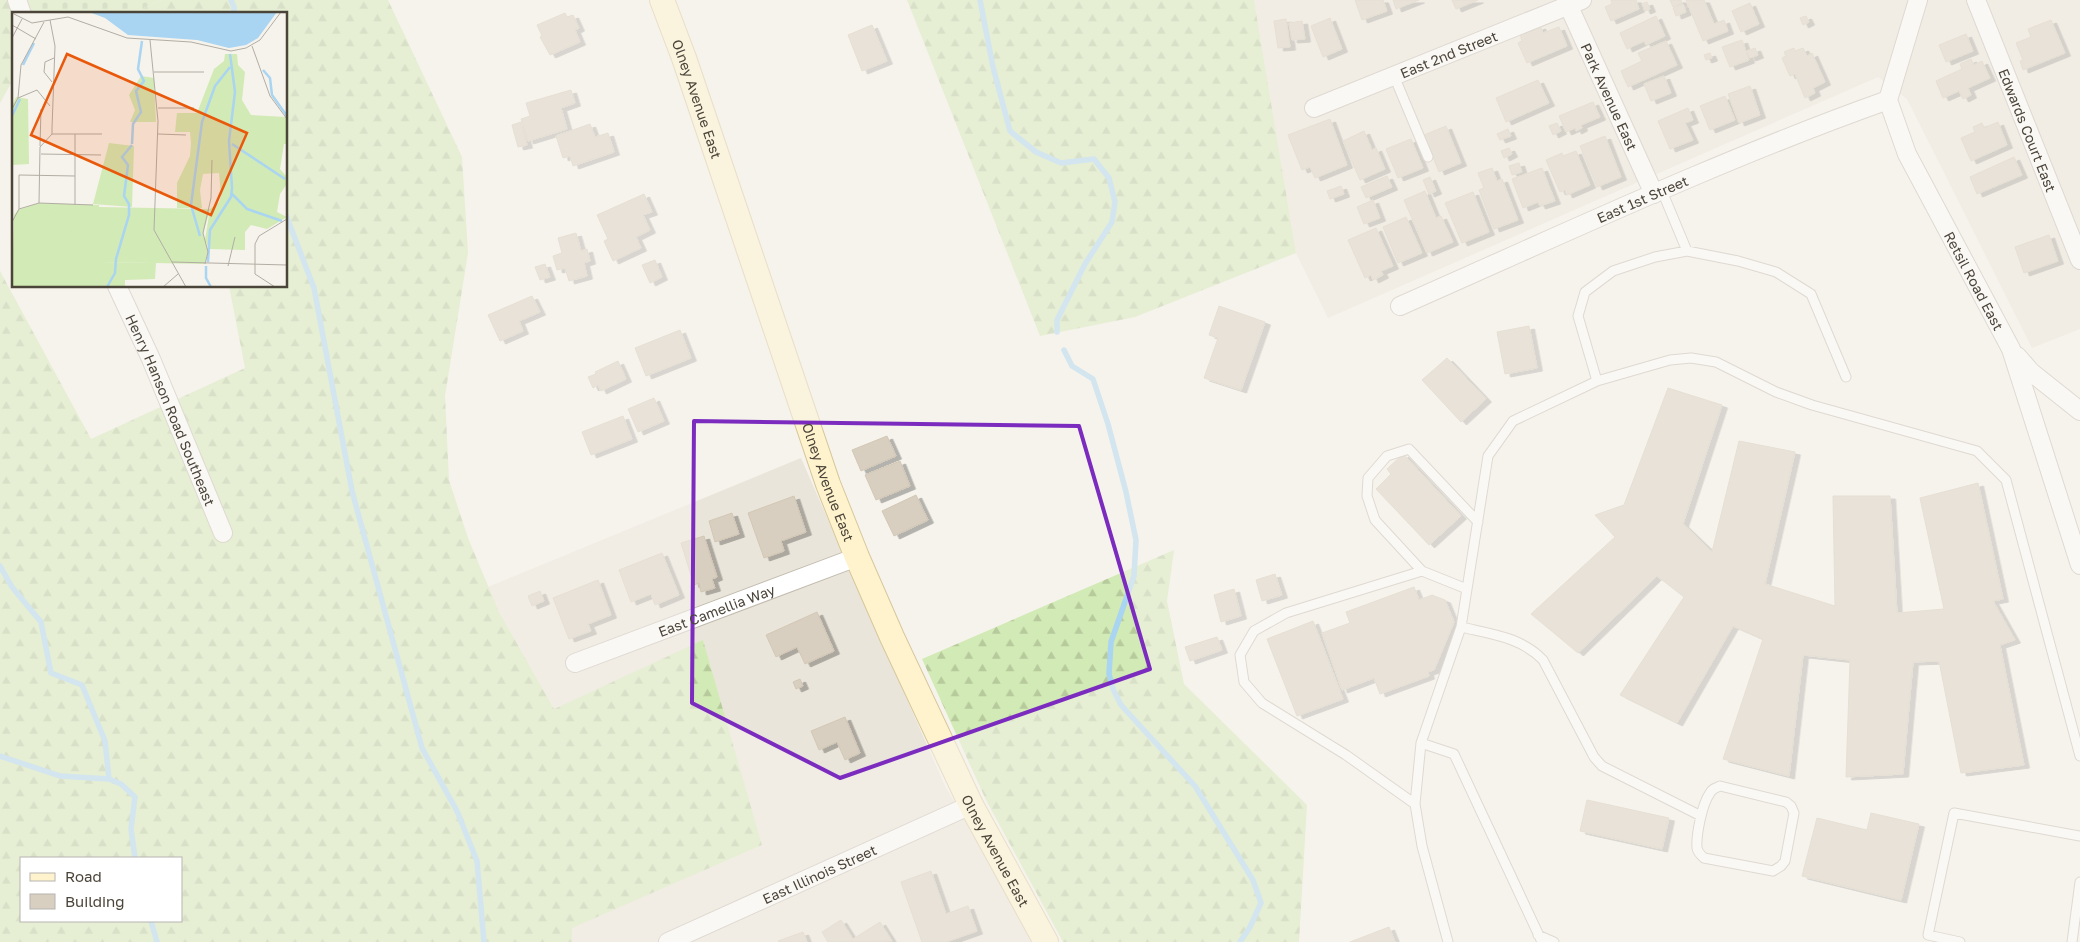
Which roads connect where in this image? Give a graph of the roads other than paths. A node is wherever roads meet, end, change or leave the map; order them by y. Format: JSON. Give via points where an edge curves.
{"nodes":[{"id":1,"x":17,"y":0,"type":"edge"},
{"id":2,"x":662,"y":0,"type":"edge"},
{"id":3,"x":1918,"y":0,"type":"edge"},
{"id":4,"x":1976,"y":0,"type":"edge"},
{"id":5,"x":1572,"y":2,"type":"edge"},
{"id":6,"x":21,"y":12,"type":"edge"},
{"id":7,"x":1394,"y":76,"type":"junction"},
{"id":8,"x":1888,"y":100,"type":"junction"},
{"id":9,"x":1314,"y":108,"type":"dead end"},
{"id":10,"x":1428,"y":157,"type":"dead end"},
{"id":11,"x":1658,"y":192,"type":"junction"},
{"id":12,"x":1687,"y":251,"type":"junction"},
{"id":13,"x":2080,"y":260,"type":"edge"},
{"id":14,"x":119,"y":288,"type":"edge"},
{"id":15,"x":1400,"y":306,"type":"dead end"},
{"id":16,"x":2011,"y":349,"type":"junction"},
{"id":17,"x":1846,"y":377,"type":"dead end"},
{"id":18,"x":1597,"y":381,"type":"junction"},
{"id":19,"x":2080,"y":411,"type":"edge"},
{"id":20,"x":1478,"y":522,"type":"junction"},
{"id":21,"x":223,"y":533,"type":"dead end"},
{"id":22,"x":857,"y":557,"type":"junction"},
{"id":23,"x":2080,"y":565,"type":"edge"},
{"id":24,"x":1422,"y":571,"type":"junction"},
{"id":25,"x":1467,"y":589,"type":"junction"},
{"id":26,"x":1461,"y":627,"type":"junction"},
{"id":27,"x":575,"y":663,"type":"dead end"},
{"id":28,"x":1421,"y":744,"type":"junction"},
{"id":29,"x":2080,"y":756,"type":"edge"},
{"id":30,"x":1415,"y":804,"type":"junction"},
{"id":31,"x":971,"y":805,"type":"junction"},
{"id":32,"x":1701,"y":816,"type":"junction"},
{"id":33,"x":2080,"y":836,"type":"edge"},
{"id":34,"x":2080,"y":882,"type":"edge"},
{"id":35,"x":2078,"y":920,"type":"edge"},
{"id":36,"x":1540,"y":939,"type":"edge"},
{"id":37,"x":668,"y":942,"type":"edge"},
{"id":38,"x":1046,"y":942,"type":"edge"},
{"id":39,"x":1448,"y":942,"type":"edge"},
{"id":40,"x":1554,"y":942,"type":"edge"},
{"id":41,"x":1960,"y":942,"type":"edge"},
{"id":42,"x":2072,"y":942,"type":"edge"}],
"edges":[{"from":1,"to":6,"type":"street"},
{"from":2,"to":22,"type":"main road","name":"Olney Avenue East","via":[[828,484]]},
{"from":3,"to":8,"type":"street"},
{"from":4,"to":13,"type":"street","name":"Edwards Court East"},
{"from":5,"to":7,"type":"street","name":"East 2nd Street"},
{"from":5,"to":11,"type":"street","name":"Park Avenue East"},
{"from":7,"to":9,"type":"street","name":"East 2nd Street"},
{"from":7,"to":10,"type":"lane"},
{"from":8,"to":11,"type":"street","name":"East 1st Street","via":[[1841,116]]},
{"from":8,"to":16,"type":"street","name":"Retsil Road East","via":[[1907,154]]},
{"from":11,"to":12,"type":"lane"},
{"from":11,"to":15,"type":"street","name":"East 1st Street"},
{"from":12,"to":17,"type":"lane","via":[[1776,272],[1811,294]]},
{"from":12,"to":18,"type":"lane","via":[[1655,256],[1613,271],[1585,292],[1578,316]]},
{"from":14,"to":21,"type":"street","name":"Henry Hanson Road Southeast"},
{"from":16,"to":19,"type":"street","via":[[2031,372]]},
{"from":16,"to":23,"type":"street","name":"Retsil Road East"},
{"from":18,"to":20,"type":"lane","via":[[1513,421],[1488,456]]},
{"from":18,"to":29,"type":"lane","via":[[1670,360],[1692,358],[1716,362],[1776,392],[1812,405],[1977,451],[2006,480]]},
{"from":20,"to":24,"type":"lane","via":[[1409,449],[1387,456],[1368,478],[1367,496],[1375,520]]},
{"from":20,"to":25,"type":"lane"},
{"from":22,"to":27,"type":"street","name":"East Camellia Way"},
{"from":22,"to":31,"type":"main road","name":"Olney Avenue East"},
{"from":24,"to":25,"type":"lane"},
{"from":24,"to":30,"type":"lane","via":[[1286,613],[1254,631],[1240,655],[1244,682],[1262,703],[1346,755]]},
{"from":25,"to":26,"type":"lane"},
{"from":26,"to":28,"type":"lane"},
{"from":26,"to":32,"type":"lane","via":[[1510,638],[1532,649],[1543,660],[1594,757],[1602,766]]},
{"from":28,"to":30,"type":"lane"},
{"from":28,"to":36,"type":"lane","via":[[1454,754]]},
{"from":30,"to":39,"type":"lane","via":[[1422,846]]},
{"from":31,"to":37,"type":"street","name":"East Illinois Street"},
{"from":31,"to":38,"type":"main road","name":"Olney Avenue East"},
{"from":32,"to":32,"type":"lane","via":[[1708,795],[1720,786],[1786,802],[1794,813],[1785,861],[1773,871],[1704,858],[1697,849]]},
{"from":33,"to":41,"type":"lane","via":[[1954,813],[1928,935]]},
{"from":34,"to":35,"type":"lane"},
{"from":35,"to":42,"type":"lane"},
{"from":36,"to":40,"type":"lane"}]}
